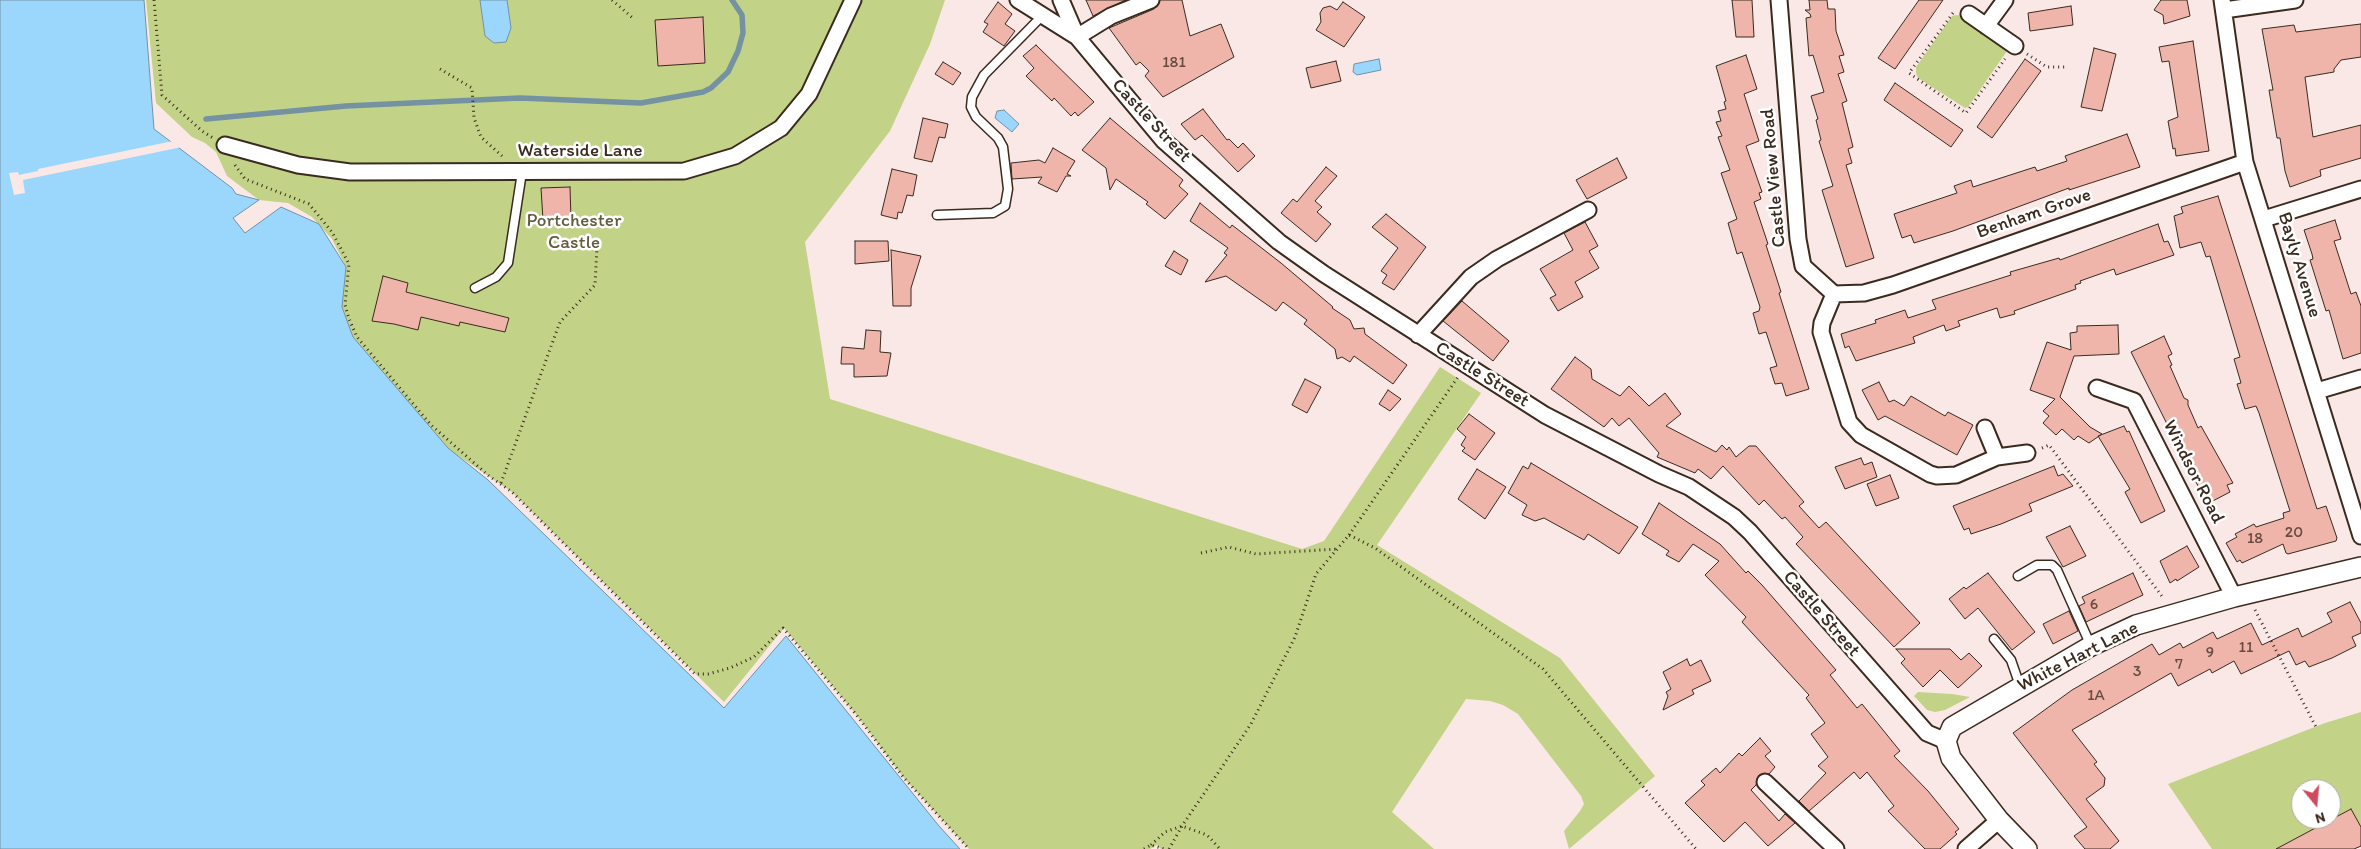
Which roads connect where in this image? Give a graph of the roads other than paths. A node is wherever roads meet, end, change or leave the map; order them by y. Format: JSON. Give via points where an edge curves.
{"nodes":[{"id":1,"x":853,"y":0,"type":"edge"},
{"id":2,"x":1018,"y":0,"type":"edge"},
{"id":3,"x":1061,"y":0,"type":"edge"},
{"id":4,"x":1151,"y":0,"type":"edge"},
{"id":5,"x":1779,"y":0,"type":"edge"},
{"id":6,"x":2005,"y":0,"type":"edge"},
{"id":7,"x":2295,"y":0,"type":"edge"},
{"id":8,"x":2223,"y":5,"type":"edge"},
{"id":9,"x":1969,"y":14,"type":"road end"},
{"id":10,"x":1042,"y":16,"type":"junction"},
{"id":11,"x":1986,"y":26,"type":"junction"},
{"id":12,"x":1077,"y":37,"type":"junction"},
{"id":13,"x":2015,"y":46,"type":"road end"},
{"id":14,"x":224,"y":145,"type":"road end"},
{"id":15,"x":2245,"y":162,"type":"junction"},
{"id":16,"x":522,"y":172,"type":"junction"},
{"id":17,"x":2361,"y":189,"type":"edge"},
{"id":18,"x":1588,"y":210,"type":"dead end"},
{"id":19,"x":938,"y":215,"type":"dead end"},
{"id":20,"x":2264,"y":219,"type":"junction"},
{"id":21,"x":475,"y":288,"type":"dead end"},
{"id":22,"x":1834,"y":294,"type":"junction"},
{"id":23,"x":1418,"y":335,"type":"junction"},
{"id":24,"x":2361,"y":378,"type":"edge"},
{"id":25,"x":2097,"y":388,"type":"dead end"},
{"id":26,"x":2317,"y":391,"type":"junction"},
{"id":27,"x":1985,"y":428,"type":"dead end"},
{"id":28,"x":2027,"y":453,"type":"road end"},
{"id":29,"x":1998,"y":457,"type":"junction"},
{"id":30,"x":2361,"y":536,"type":"edge"},
{"id":31,"x":2361,"y":567,"type":"edge"},
{"id":32,"x":2018,"y":576,"type":"dead end"},
{"id":33,"x":2241,"y":595,"type":"junction"},
{"id":34,"x":1994,"y":639,"type":"dead end"},
{"id":35,"x":2091,"y":646,"type":"junction"},
{"id":36,"x":2020,"y":686,"type":"junction"},
{"id":37,"x":1946,"y":741,"type":"junction"},
{"id":38,"x":1765,"y":782,"type":"dead end"},
{"id":39,"x":1999,"y":820,"type":"junction"},
{"id":40,"x":1836,"y":849,"type":"edge"},
{"id":41,"x":1966,"y":849,"type":"edge"},
{"id":42,"x":2027,"y":849,"type":"edge"}],
"edges":[{"from":1,"to":16,"type":"street","name":"Waterside Lane","via":[[809,94],[781,128],[735,156],[684,171]]},
{"from":2,"to":10,"type":"street","name":"Castle Street"},
{"from":3,"to":12,"type":"street"},
{"from":4,"to":12,"type":"street","via":[[1112,16]]},
{"from":5,"to":22,"type":"street","name":"Castle View Road","via":[[1798,238],[1804,266]]},
{"from":6,"to":11,"type":"street"},
{"from":7,"to":8,"type":"street"},
{"from":8,"to":15,"type":"street","name":"Bayly Avenue"},
{"from":9,"to":11,"type":"street"},
{"from":10,"to":12,"type":"street","name":"Castle Street"},
{"from":10,"to":19,"type":"lane","via":[[984,75],[972,97],[971,107],[976,117],[1003,147],[1008,189],[1005,206],[993,213]]},
{"from":11,"to":13,"type":"street"},
{"from":12,"to":23,"type":"street","name":"Castle Street","via":[[1163,140],[1259,225],[1324,274]]},
{"from":14,"to":16,"type":"street","name":"Waterside Lane","via":[[298,165],[350,172]]},
{"from":15,"to":20,"type":"street","name":"Bayly Avenue"},
{"from":15,"to":22,"type":"street","name":"Benham Grove","via":[[1893,285],[1864,293]]},
{"from":16,"to":21,"type":"lane","via":[[508,263],[496,277]]},
{"from":17,"to":20,"type":"street"},
{"from":18,"to":23,"type":"street","via":[[1477,273]]},
{"from":20,"to":26,"type":"street","name":"Bayly Avenue"},
{"from":22,"to":29,"type":"street","via":[[1822,323],[1822,332],[1849,422],[1861,435],[1937,476],[1956,475]]},
{"from":23,"to":37,"type":"street","name":"Castle Street","via":[[1545,415],[1716,503],[1750,532],[1927,733]]},
{"from":24,"to":26,"type":"street"},
{"from":25,"to":33,"type":"street","name":"Windsor Road","via":[[2134,402]]},
{"from":26,"to":30,"type":"street","name":"Bayly Avenue"},
{"from":27,"to":29,"type":"street"},
{"from":28,"to":29,"type":"street"},
{"from":31,"to":33,"type":"street","name":"White Hart Lane"},
{"from":32,"to":35,"type":"lane","via":[[2037,565],[2052,565]]},
{"from":33,"to":35,"type":"street","name":"White Hart Lane","via":[[2136,625]]},
{"from":34,"to":36,"type":"lane","via":[[2012,660]]},
{"from":35,"to":36,"type":"street","name":"White Hart Lane"},
{"from":36,"to":37,"type":"street","name":"White Hart Lane","via":[[1952,727]]},
{"from":37,"to":39,"type":"street","via":[[1951,758]]},
{"from":38,"to":40,"type":"street"},
{"from":39,"to":41,"type":"street"},
{"from":39,"to":42,"type":"street"}]}
